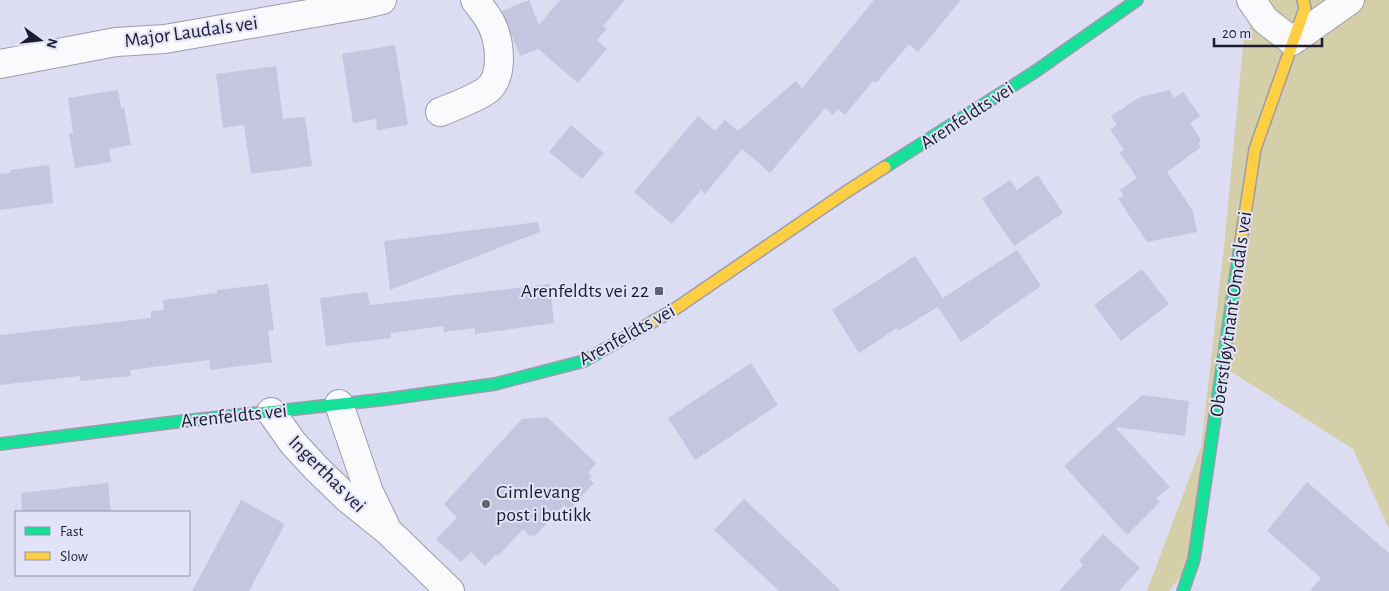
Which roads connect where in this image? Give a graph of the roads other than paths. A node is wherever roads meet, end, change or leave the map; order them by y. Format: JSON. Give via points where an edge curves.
{"nodes":[{"id":1,"x":382,"y":0,"type":"edge"},
{"id":2,"x":476,"y":0,"type":"edge"},
{"id":3,"x":1137,"y":0,"type":"edge"},
{"id":4,"x":1250,"y":0,"type":"edge"},
{"id":5,"x":1303,"y":0,"type":"edge"},
{"id":6,"x":1350,"y":0,"type":"edge"},
{"id":7,"x":1292,"y":41,"type":"junction"},
{"id":8,"x":0,"y":64,"type":"edge"},
{"id":9,"x":440,"y":112,"type":"dead end"},
{"id":10,"x":339,"y":404,"type":"junction"},
{"id":11,"x":270,"y":412,"type":"junction"},
{"id":12,"x":0,"y":444,"type":"edge"},
{"id":13,"x":388,"y":531,"type":"junction"},
{"id":14,"x":450,"y":591,"type":"edge"},
{"id":15,"x":1183,"y":591,"type":"edge"}],
"edges":[{"from":1,"to":8,"type":"street","name":"Major Laudals vei","via":[[164,39],[116,42]]},
{"from":2,"to":9,"type":"street","via":[[491,23],[500,55],[497,75],[488,90]]},
{"from":3,"to":10,"type":"street","name":"Arenfeldts vei","via":[[1036,71],[846,192],[672,311],[584,362],[495,384]]},
{"from":4,"to":7,"type":"street","via":[[1265,20]]},
{"from":5,"to":7,"type":"street","name":"Oberstløytnant Omdals vei","via":[[1305,8]]},
{"from":6,"to":7,"type":"street"},
{"from":7,"to":15,"type":"street","name":"Oberstløytnant Omdals vei","via":[[1255,149],[1194,559]]},
{"from":10,"to":11,"type":"street","name":"Arenfeldts vei"},
{"from":10,"to":13,"type":"street","name":"Ingerthas vei","via":[[369,492]]},
{"from":11,"to":12,"type":"street","name":"Arenfeldts vei"},
{"from":11,"to":13,"type":"street","name":"Ingerthas vei","via":[[316,468]]},
{"from":13,"to":14,"type":"street","name":"Ingerthas vei"}]}
